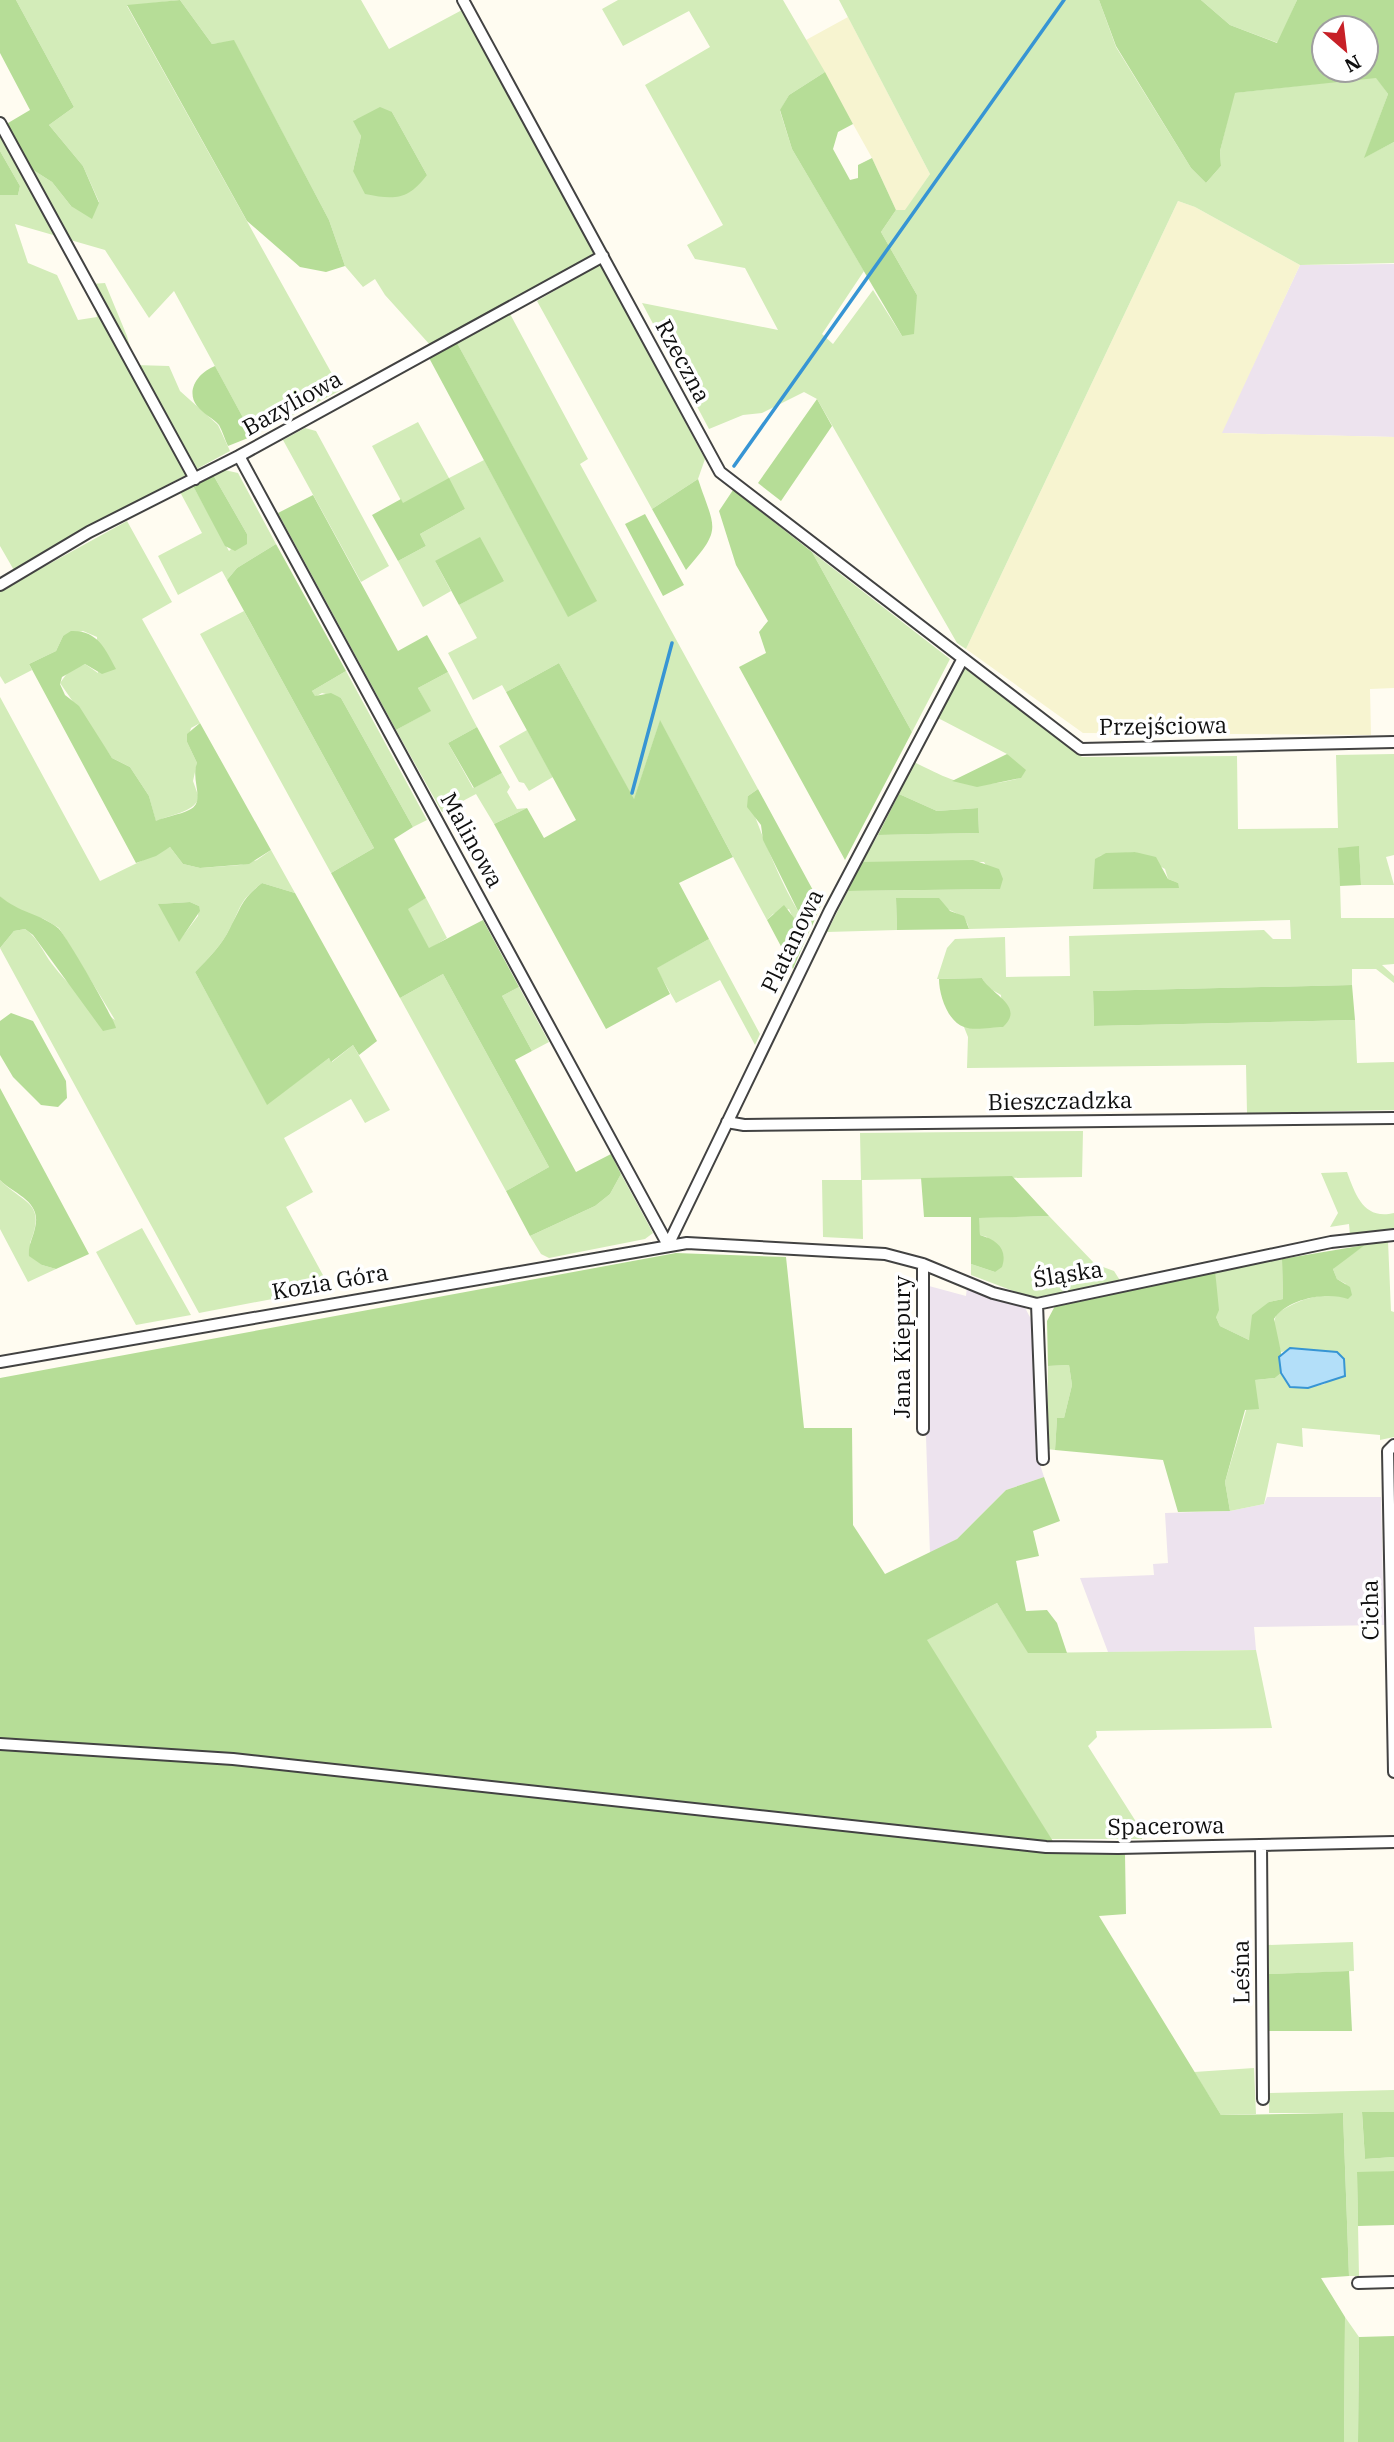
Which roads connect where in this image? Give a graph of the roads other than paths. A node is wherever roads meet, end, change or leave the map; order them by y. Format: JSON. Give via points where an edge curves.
{"nodes":[{"id":1,"x":463,"y":0,"type":"edge"},
{"id":2,"x":0,"y":123,"type":"edge"},
{"id":3,"x":603,"y":256,"type":"junction"},
{"id":4,"x":239,"y":456,"type":"junction"},
{"id":5,"x":195,"y":479,"type":"junction"},
{"id":6,"x":0,"y":586,"type":"edge"},
{"id":7,"x":962,"y":660,"type":"junction"},
{"id":8,"x":1394,"y":743,"type":"edge"},
{"id":9,"x":1394,"y":1118,"type":"edge"},
{"id":10,"x":727,"y":1122,"type":"junction"},
{"id":11,"x":1394,"y":1236,"type":"edge"},
{"id":12,"x":668,"y":1245,"type":"junction"},
{"id":13,"x":923,"y":1264,"type":"junction"},
{"id":14,"x":1037,"y":1304,"type":"junction"},
{"id":15,"x":0,"y":1362,"type":"edge"},
{"id":16,"x":923,"y":1430,"type":"dead end"},
{"id":17,"x":1392,"y":1446,"type":"edge"},
{"id":18,"x":1043,"y":1460,"type":"dead end"},
{"id":19,"x":0,"y":1744,"type":"edge"},
{"id":20,"x":1394,"y":1772,"type":"edge"},
{"id":21,"x":1394,"y":1842,"type":"edge"},
{"id":22,"x":1261,"y":1845,"type":"junction"},
{"id":23,"x":1263,"y":2099,"type":"dead end"},
{"id":24,"x":1394,"y":2282,"type":"edge"},
{"id":25,"x":1358,"y":2283,"type":"dead end"}],
"edges":[{"from":1,"to":3,"type":"street","name":"Rzeczna"},
{"from":2,"to":5,"type":"street"},
{"from":3,"to":4,"type":"street","name":"Bazyliowa"},
{"from":3,"to":7,"type":"street","name":"Rzeczna","via":[[720,472]]},
{"from":4,"to":5,"type":"street","name":"Bazyliowa"},
{"from":4,"to":12,"type":"street","name":"Malinowa"},
{"from":5,"to":6,"type":"street","name":"Bazyliowa","via":[[89,532]]},
{"from":7,"to":8,"type":"street","name":"Przejściowa","via":[[1081,749]]},
{"from":7,"to":10,"type":"street","name":"Platanowa","via":[[830,910]]},
{"from":9,"to":10,"type":"street","name":"Bieszczadzka"},
{"from":10,"to":12,"type":"street","name":"Platanowa"},
{"from":11,"to":14,"type":"street","name":"Śląska","via":[[1331,1242]]},
{"from":12,"to":13,"type":"street","name":"Śląska","via":[[876,1252]]},
{"from":12,"to":15,"type":"street","name":"Kozia Góra"},
{"from":13,"to":14,"type":"street","name":"Śląska","via":[[993,1293]]},
{"from":13,"to":16,"type":"street","name":"Jana Kiepury"},
{"from":14,"to":18,"type":"street"},
{"from":17,"to":20,"type":"street","name":"Cicha"},
{"from":19,"to":22,"type":"street","name":"Spacerowa","via":[[233,1759],[1046,1847]]},
{"from":21,"to":22,"type":"street","name":"Spacerowa"},
{"from":22,"to":23,"type":"street","name":"Leśna"},
{"from":24,"to":25,"type":"street"}]}
